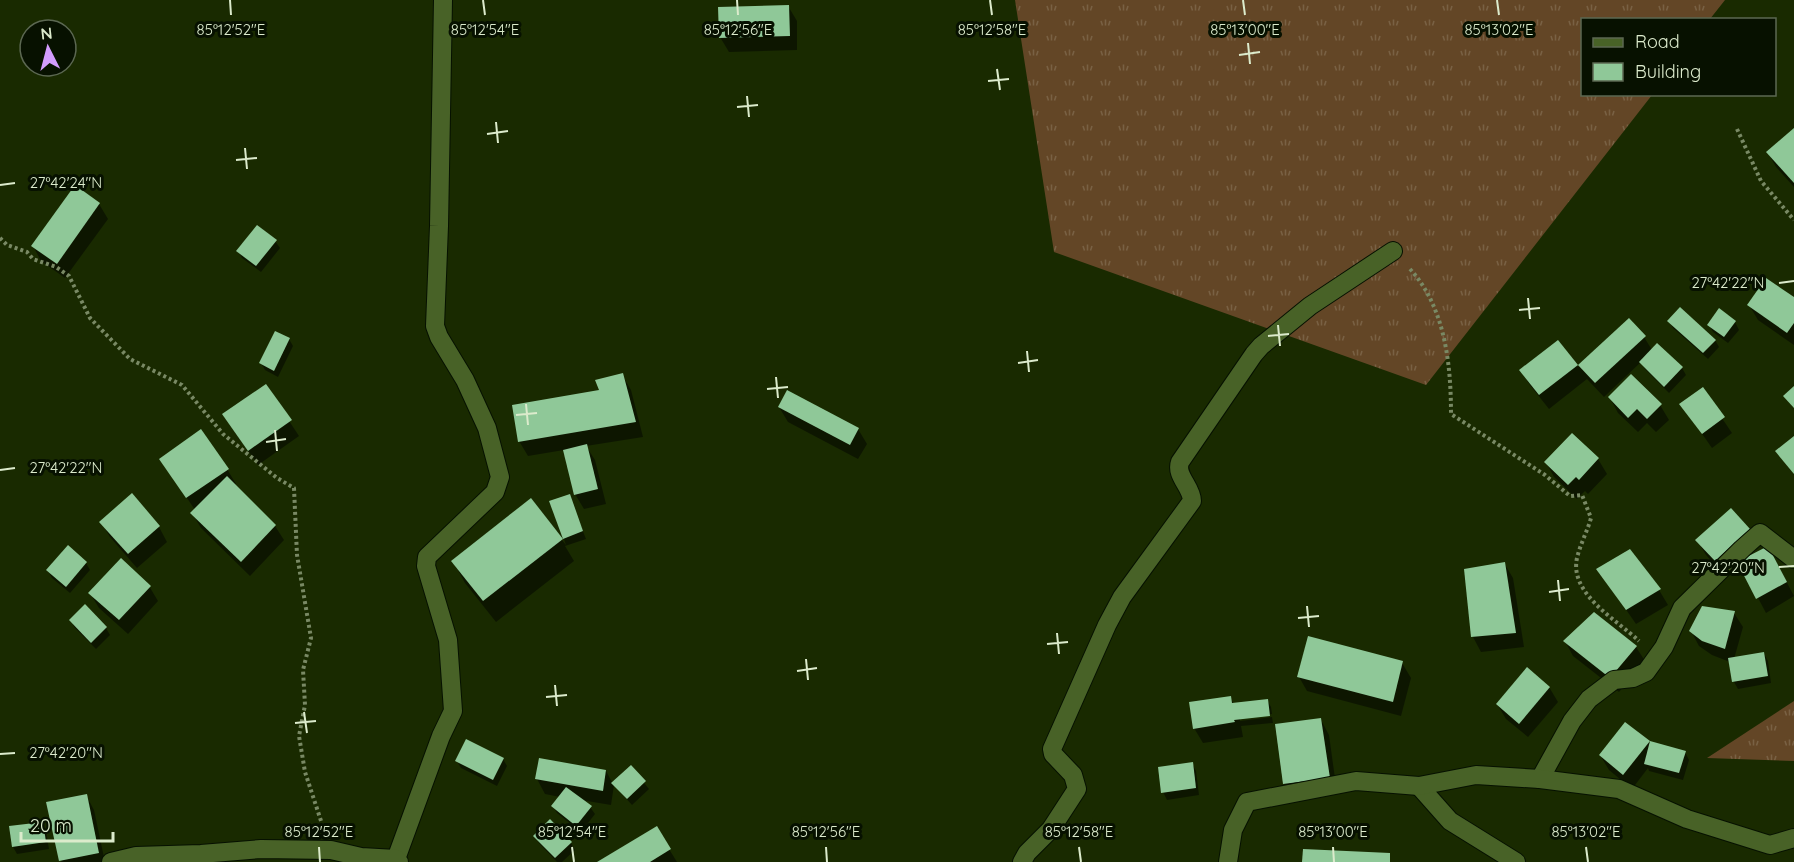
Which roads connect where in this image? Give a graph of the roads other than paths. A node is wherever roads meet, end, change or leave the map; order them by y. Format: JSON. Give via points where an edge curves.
{"nodes":[{"id":1,"x":443,"y":0,"type":"edge"},
{"id":2,"x":1393,"y":251,"type":"road end"},
{"id":3,"x":1794,"y":559,"type":"edge"},
{"id":4,"x":1540,"y":779,"type":"junction"},
{"id":5,"x":1419,"y":786,"type":"junction"},
{"id":6,"x":1794,"y":838,"type":"edge"},
{"id":7,"x":397,"y":861,"type":"edge"},
{"id":8,"x":111,"y":862,"type":"edge"},
{"id":9,"x":1022,"y":862,"type":"edge"},
{"id":10,"x":1228,"y":862,"type":"edge"},
{"id":11,"x":1516,"y":862,"type":"edge"}],
"edges":[{"from":1,"to":7,"type":"street","via":[[435,327],[488,428],[500,477],[495,492],[427,557],[426,566],[448,640],[453,711]]},
{"from":2,"to":9,"type":"street","via":[[1310,306],[1261,346],[1180,462],[1178,467],[1190,488],[1192,501],[1122,597],[1107,625],[1052,749],[1073,775],[1077,789],[1051,829]]},
{"from":3,"to":4,"type":"street","via":[[1760,533],[1683,608],[1664,647],[1646,672],[1614,680],[1589,699],[1572,721]]},
{"from":4,"to":5,"type":"street","via":[[1476,775]]},
{"from":4,"to":6,"type":"street","via":[[1619,789],[1687,819],[1770,845]]},
{"from":5,"to":10,"type":"street","via":[[1356,781],[1247,802],[1233,830]]},
{"from":5,"to":11,"type":"street","via":[[1450,821]]},
{"from":7,"to":8,"type":"street","via":[[331,850],[261,849],[136,856]]}]}
